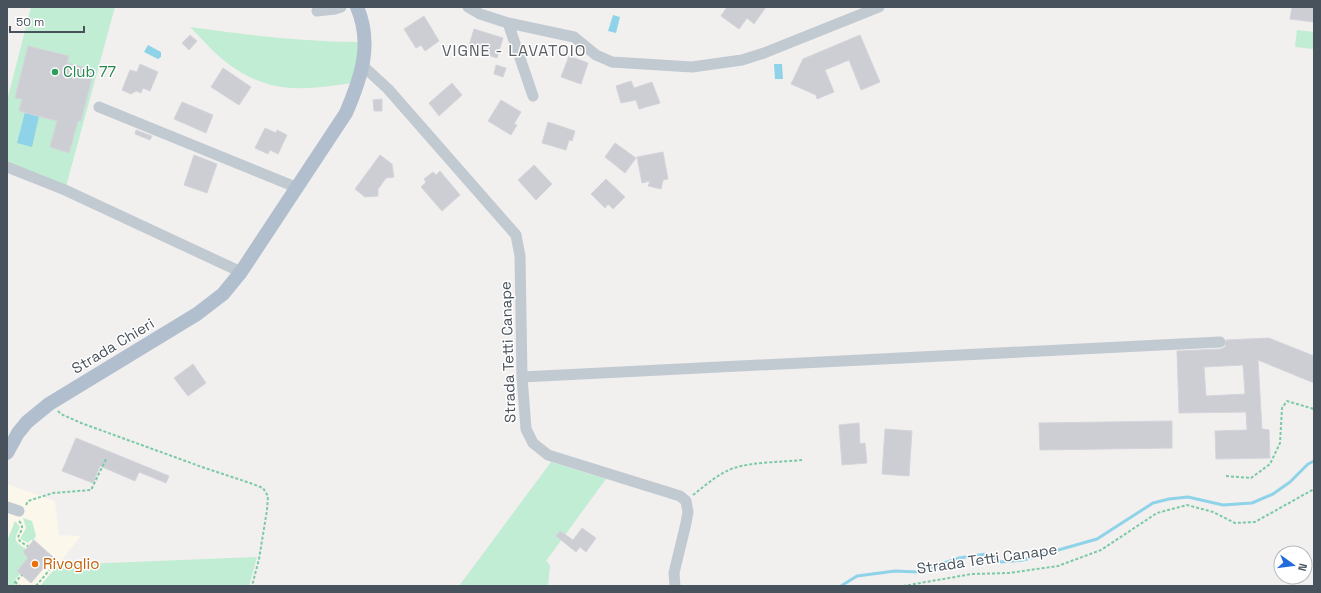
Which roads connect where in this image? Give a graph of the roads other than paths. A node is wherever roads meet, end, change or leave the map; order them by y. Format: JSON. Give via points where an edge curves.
{"nodes":[{"id":1,"x":319,"y":7,"type":"edge"},
{"id":2,"x":341,"y":7,"type":"edge"},
{"id":3,"x":357,"y":7,"type":"edge"},
{"id":4,"x":468,"y":7,"type":"edge"},
{"id":5,"x":879,"y":7,"type":"edge"},
{"id":6,"x":488,"y":11,"type":"edge"},
{"id":7,"x":508,"y":23,"type":"junction"},
{"id":8,"x":362,"y":65,"type":"junction"},
{"id":9,"x":533,"y":96,"type":"dead end"},
{"id":10,"x":99,"y":107,"type":"dead end"},
{"id":11,"x":7,"y":167,"type":"edge"},
{"id":12,"x":298,"y":188,"type":"junction"},
{"id":13,"x":241,"y":272,"type":"junction"},
{"id":14,"x":1220,"y":342,"type":"dead end"},
{"id":15,"x":522,"y":376,"type":"junction"},
{"id":16,"x":7,"y":453,"type":"edge"},
{"id":17,"x":7,"y":507,"type":"edge"},
{"id":18,"x":20,"y":512,"type":"road end"},
{"id":19,"x":675,"y":586,"type":"edge"}],
"edges":[{"from":1,"to":2,"type":"street","via":[[317,11]]},
{"from":3,"to":8,"type":"main road","name":"Strada Chieri","via":[[363,22],[365,39]]},
{"from":4,"to":6,"type":"street"},
{"from":5,"to":7,"type":"street","via":[[764,54],[692,67],[612,62],[596,56],[574,37]]},
{"from":6,"to":7,"type":"street"},
{"from":7,"to":9,"type":"street"},
{"from":8,"to":12,"type":"main road","name":"Strada Chieri","via":[[355,94],[346,113]]},
{"from":8,"to":15,"type":"street","name":"Strada Tetti Canape","via":[[388,89],[516,235],[520,256]]},
{"from":10,"to":12,"type":"street"},
{"from":11,"to":13,"type":"street","via":[[65,190]]},
{"from":12,"to":13,"type":"main road","name":"Strada Chieri"},
{"from":13,"to":16,"type":"main road","name":"Strada Chieri","via":[[223,294],[197,314],[49,404],[27,422]]},
{"from":14,"to":15,"type":"street"},
{"from":15,"to":19,"type":"street","name":"Strada Tetti Canape","via":[[526,429],[533,443],[548,455],[680,496],[686,501],[688,512],[674,573]]},
{"from":17,"to":18,"type":"street"}]}
